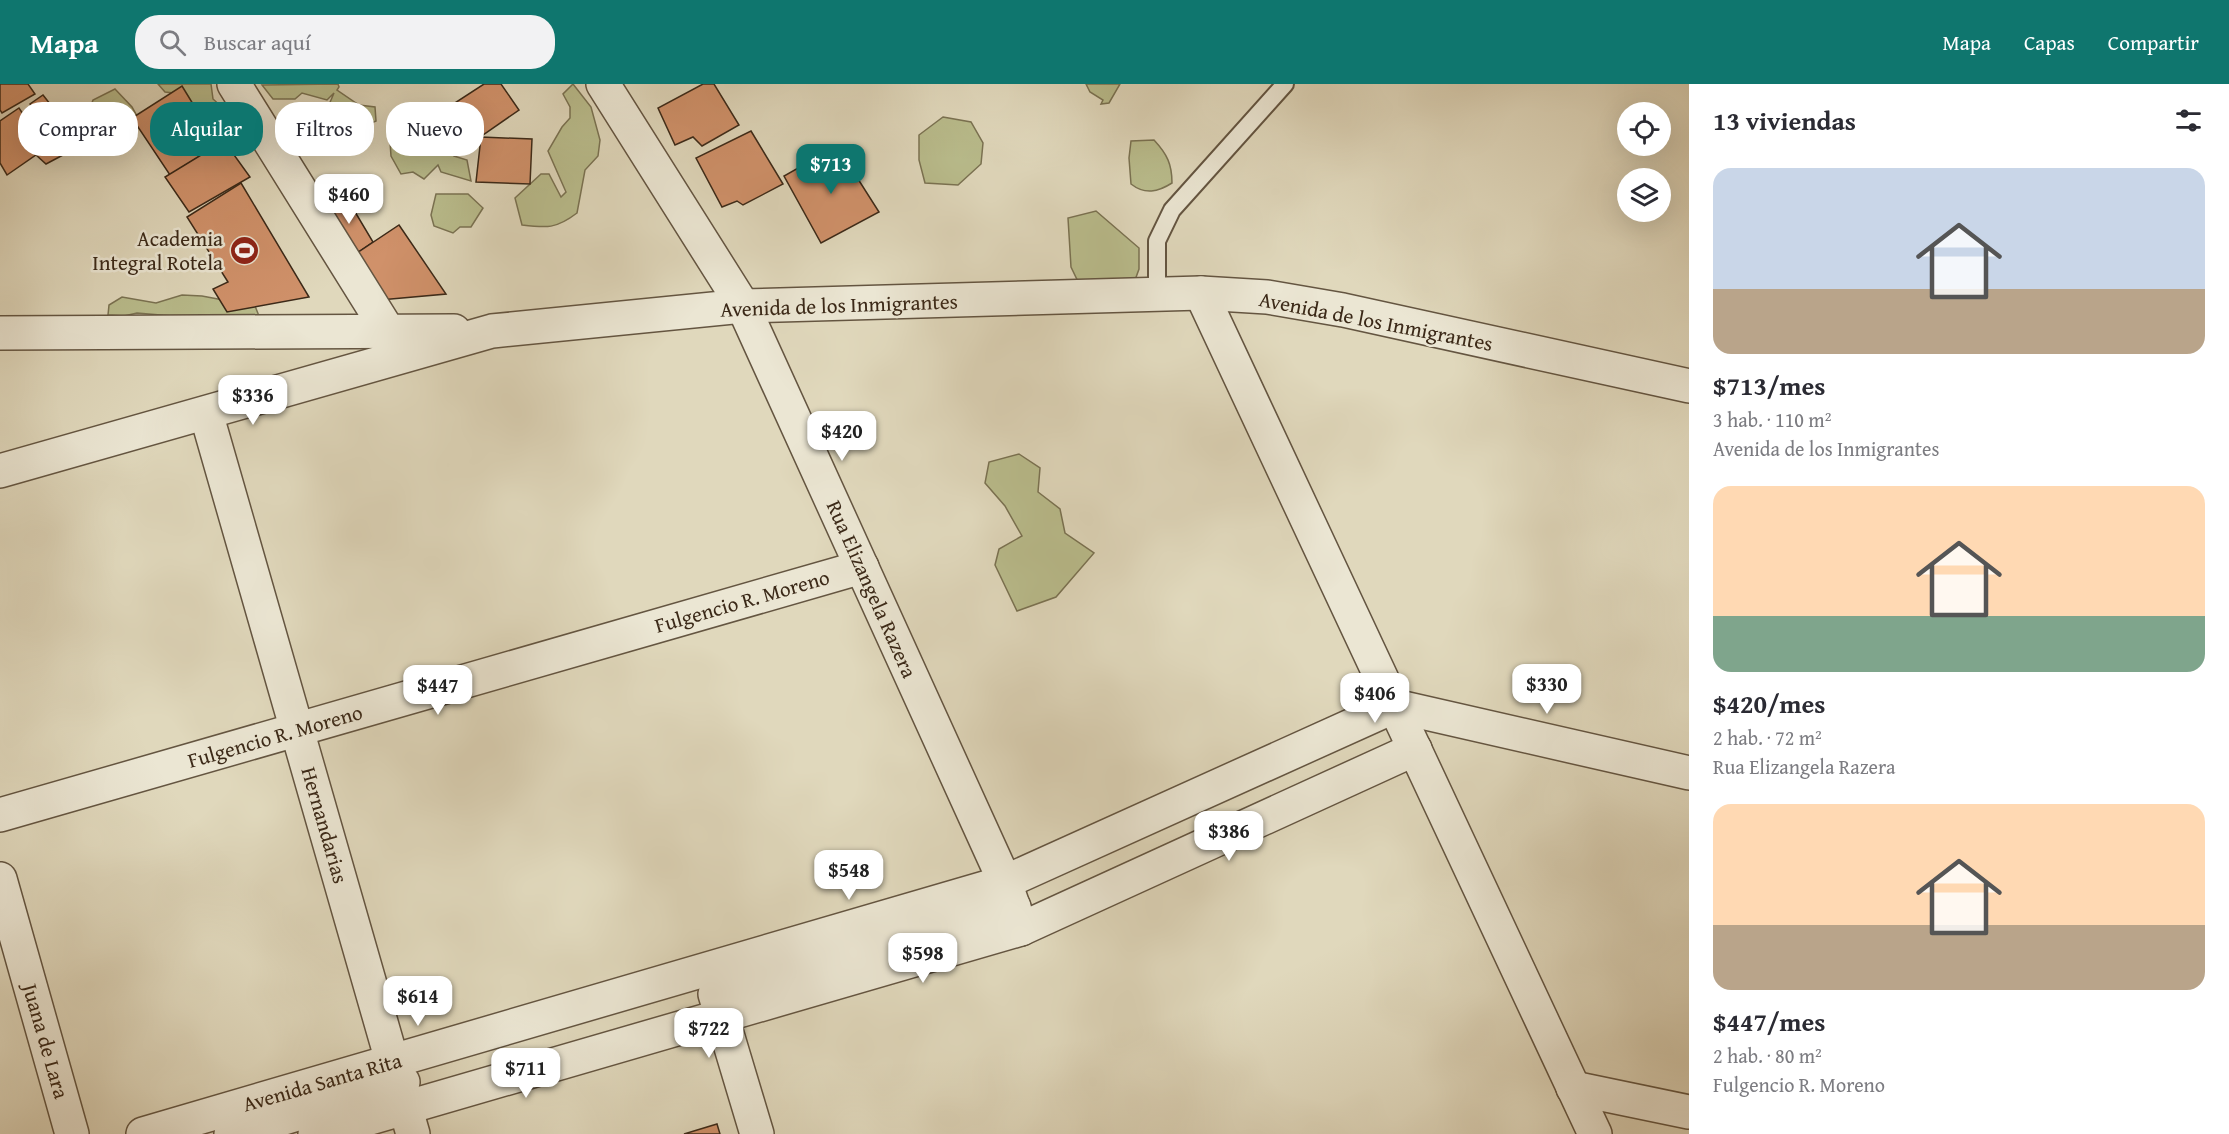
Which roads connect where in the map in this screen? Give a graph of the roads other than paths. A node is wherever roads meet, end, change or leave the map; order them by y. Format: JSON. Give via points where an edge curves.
{"nodes":[{"id":1,"x":234,"y":84,"type":"edge"},
{"id":2,"x":603,"y":84,"type":"edge"},
{"id":3,"x":1285,"y":84,"type":"edge"},
{"id":4,"x":1202,"y":293,"type":"junction"},
{"id":5,"x":1156,"y":294,"type":"junction"},
{"id":6,"x":743,"y":306,"type":"junction"},
{"id":7,"x":5,"y":324,"type":"edge"},
{"id":8,"x":389,"y":346,"type":"junction"},
{"id":9,"x":1689,"y":386,"type":"edge"},
{"id":10,"x":206,"y":412,"type":"junction"},
{"id":11,"x":0,"y":471,"type":"edge"},
{"id":12,"x":862,"y":567,"type":"junction"},
{"id":13,"x":1395,"y":706,"type":"junction"},
{"id":14,"x":298,"y":729,"type":"junction"},
{"id":15,"x":1415,"y":749,"type":"junction"},
{"id":16,"x":1689,"y":773,"type":"edge"},
{"id":17,"x":0,"y":815,"type":"edge"},
{"id":18,"x":0,"y":879,"type":"edge"},
{"id":19,"x":1013,"y":906,"type":"junction"},
{"id":20,"x":715,"y":992,"type":"junction"},
{"id":21,"x":1573,"y":1088,"type":"junction"},
{"id":22,"x":403,"y":1097,"type":"edge"},
{"id":23,"x":1689,"y":1112,"type":"edge"},
{"id":24,"x":72,"y":1134,"type":"edge"},
{"id":25,"x":143,"y":1134,"type":"edge"},
{"id":26,"x":231,"y":1134,"type":"edge"},
{"id":27,"x":315,"y":1134,"type":"edge"},
{"id":28,"x":757,"y":1134,"type":"edge"},
{"id":29,"x":1595,"y":1134,"type":"edge"}],
"edges":[{"from":1,"to":8,"type":"street"},
{"from":2,"to":6,"type":"street","name":"Rua Elizangela Razera"},
{"from":3,"to":5,"type":"lane","via":[[1172,210],[1156,241]]},
{"from":4,"to":5,"type":"street","name":"Avenida de los Inmigrantes"},
{"from":4,"to":9,"type":"street","name":"Avenida de los Inmigrantes","via":[[1266,297],[1343,310]]},
{"from":4,"to":13,"type":"street"},
{"from":5,"to":6,"type":"street","name":"Avenida de los Inmigrantes"},
{"from":6,"to":8,"type":"street","name":"Avenida de los Inmigrantes","via":[[492,331]]},
{"from":6,"to":12,"type":"street","name":"Rua Elizangela Razera"},
{"from":7,"to":8,"type":"street","name":"Avenida de los Inmigrantes"},
{"from":8,"to":10,"type":"street"},
{"from":10,"to":11,"type":"street"},
{"from":10,"to":14,"type":"street","name":"Hernandarias"},
{"from":12,"to":14,"type":"street","name":"Fulgencio R. Moreno"},
{"from":12,"to":19,"type":"street","name":"Rua Elizangela Razera"},
{"from":13,"to":15,"type":"street"},
{"from":13,"to":16,"type":"street"},
{"from":13,"to":19,"type":"street"},
{"from":14,"to":17,"type":"street","name":"Fulgencio R. Moreno"},
{"from":14,"to":22,"type":"street","name":"Hernandarias"},
{"from":15,"to":19,"type":"street","name":"Avenida Santa Rita"},
{"from":15,"to":21,"type":"street"},
{"from":18,"to":24,"type":"street","name":"Juana de Lara"},
{"from":19,"to":20,"type":"street"},
{"from":19,"to":20,"type":"street","name":"Avenida Santa Rita"},
{"from":20,"to":22,"type":"street","name":"Avenida Santa Rita"},
{"from":20,"to":22,"type":"street","name":"Avenida Santa Rita"},
{"from":20,"to":28,"type":"street"},
{"from":21,"to":23,"type":"street"},
{"from":21,"to":29,"type":"street"},
{"from":22,"to":25,"type":"street","name":"Avenida Santa Rita"},
{"from":22,"to":26,"type":"street"},
{"from":22,"to":27,"type":"street","name":"Avenida Santa Rita"}]}
